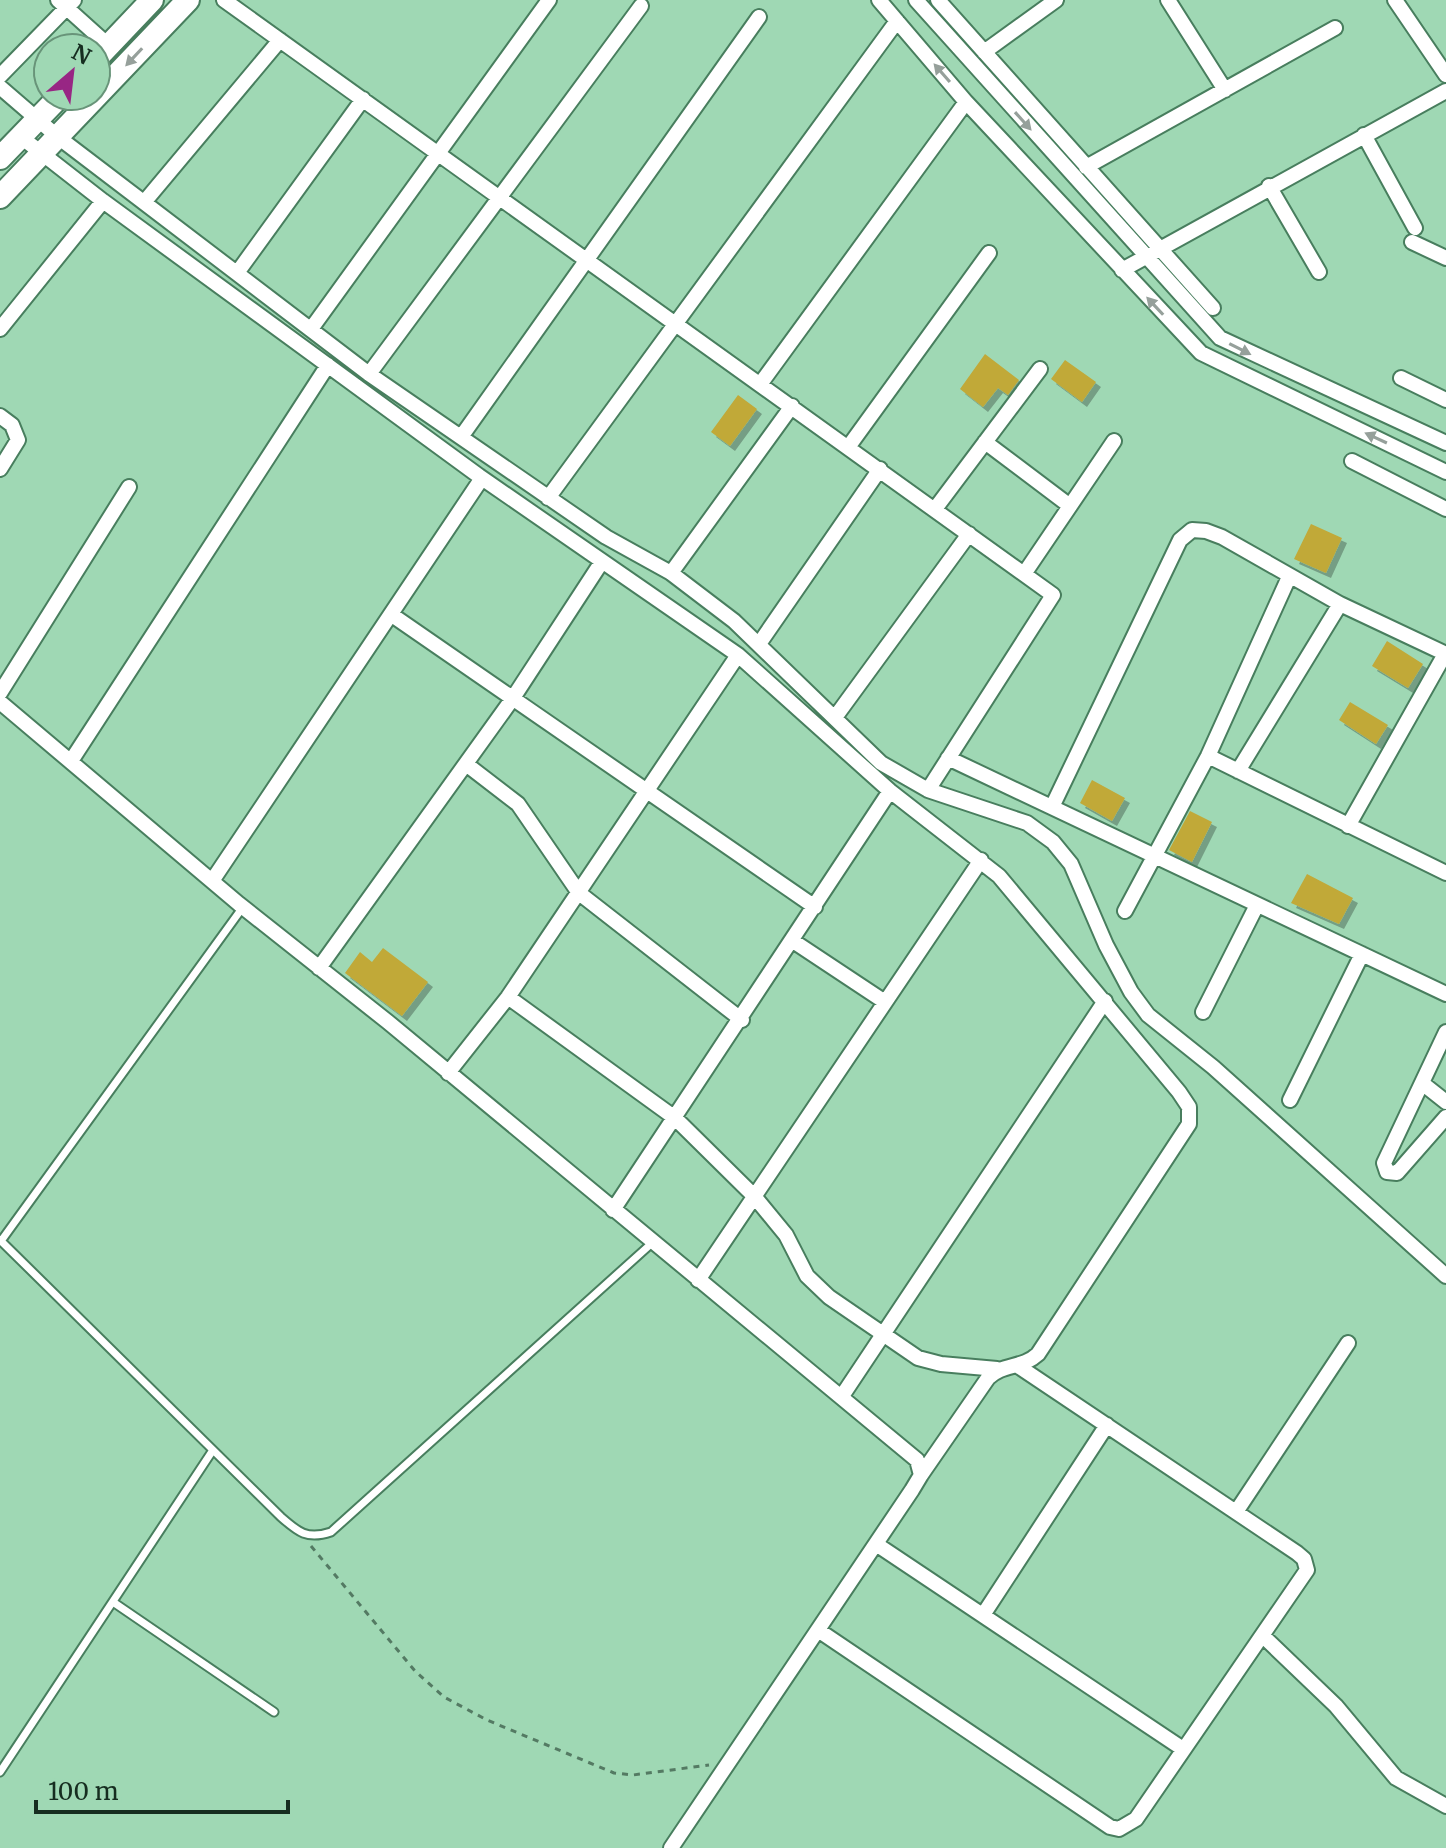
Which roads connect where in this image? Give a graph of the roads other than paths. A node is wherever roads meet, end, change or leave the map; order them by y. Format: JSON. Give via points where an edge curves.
{"nodes":[{"id":1,"x":152,"y":0,"type":"edge"},
{"id":2,"x":188,"y":0,"type":"edge"},
{"id":3,"x":224,"y":0,"type":"edge"},
{"id":4,"x":549,"y":0,"type":"edge"},
{"id":5,"x":879,"y":0,"type":"edge"},
{"id":6,"x":916,"y":0,"type":"edge"},
{"id":7,"x":938,"y":0,"type":"edge"},
{"id":8,"x":1056,"y":0,"type":"edge"},
{"id":9,"x":1168,"y":0,"type":"edge"},
{"id":10,"x":1395,"y":0,"type":"edge"},
{"id":11,"x":66,"y":3,"type":"edge"},
{"id":12,"x":641,"y":6,"type":"dead end"},
{"id":13,"x":759,"y":17,"type":"dead end"},
{"id":14,"x":897,"y":21,"type":"junction"},
{"id":15,"x":1335,"y":28,"type":"dead end"},
{"id":16,"x":87,"y":32,"type":"edge"},
{"id":17,"x":280,"y":40,"type":"junction"},
{"id":18,"x":112,"y":42,"type":"edge"},
{"id":19,"x":984,"y":52,"type":"junction"},
{"id":20,"x":1446,"y":75,"type":"edge"},
{"id":21,"x":0,"y":76,"type":"edge"},
{"id":22,"x":0,"y":87,"type":"edge"},
{"id":23,"x":1225,"y":90,"type":"junction"},
{"id":24,"x":1446,"y":91,"type":"edge"},
{"id":25,"x":363,"y":99,"type":"junction"},
{"id":26,"x":966,"y":102,"type":"junction"},
{"id":27,"x":45,"y":112,"type":"edge"},
{"id":28,"x":37,"y":120,"type":"junction"},
{"id":29,"x":1364,"y":135,"type":"junction"},
{"id":30,"x":21,"y":137,"type":"junction"},
{"id":31,"x":58,"y":137,"type":"junction"},
{"id":32,"x":438,"y":153,"type":"junction"},
{"id":33,"x":41,"y":155,"type":"junction"},
{"id":34,"x":0,"y":158,"type":"edge"},
{"id":35,"x":1086,"y":167,"type":"junction"},
{"id":36,"x":1269,"y":186,"type":"junction"},
{"id":37,"x":0,"y":197,"type":"edge"},
{"id":38,"x":500,"y":197,"type":"junction"},
{"id":39,"x":146,"y":200,"type":"junction"},
{"id":40,"x":103,"y":201,"type":"junction"},
{"id":41,"x":1158,"y":249,"type":"junction"},
{"id":42,"x":989,"y":253,"type":"dead end"},
{"id":43,"x":1144,"y":257,"type":"junction"},
{"id":44,"x":587,"y":258,"type":"junction"},
{"id":45,"x":1446,"y":258,"type":"edge"},
{"id":46,"x":1122,"y":270,"type":"junction"},
{"id":47,"x":1319,"y":272,"type":"dead end"},
{"id":48,"x":237,"y":273,"type":"junction"},
{"id":49,"x":1213,"y":308,"type":"dead end"},
{"id":50,"x":677,"y":323,"type":"junction"},
{"id":51,"x":0,"y":329,"type":"edge"},
{"id":52,"x":311,"y":329,"type":"junction"},
{"id":53,"x":328,"y":365,"type":"junction"},
{"id":54,"x":1040,"y":369,"type":"dead end"},
{"id":55,"x":369,"y":374,"type":"junction"},
{"id":56,"x":1401,"y":378,"type":"dead end"},
{"id":57,"x":761,"y":383,"type":"junction"},
{"id":58,"x":1446,"y":400,"type":"edge"},
{"id":59,"x":792,"y":406,"type":"junction"},
{"id":60,"x":0,"y":416,"type":"edge"},
{"id":61,"x":461,"y":437,"type":"junction"},
{"id":62,"x":1114,"y":441,"type":"dead end"},
{"id":63,"x":985,"y":442,"type":"junction"},
{"id":64,"x":1446,"y":443,"type":"edge"},
{"id":65,"x":849,"y":446,"type":"junction"},
{"id":66,"x":1352,"y":461,"type":"dead end"},
{"id":67,"x":0,"y":469,"type":"edge"},
{"id":68,"x":880,"y":469,"type":"junction"},
{"id":69,"x":1446,"y":472,"type":"edge"},
{"id":70,"x":482,"y":478,"type":"junction"},
{"id":71,"x":129,"y":487,"type":"dead end"},
{"id":72,"x":548,"y":498,"type":"junction"},
{"id":73,"x":1070,"y":506,"type":"junction"},
{"id":74,"x":935,"y":509,"type":"junction"},
{"id":75,"x":1446,"y":509,"type":"edge"},
{"id":76,"x":969,"y":534,"type":"junction"},
{"id":77,"x":601,"y":563,"type":"junction"},
{"id":78,"x":671,"y":573,"type":"junction"},
{"id":79,"x":1024,"y":574,"type":"junction"},
{"id":80,"x":1289,"y":577,"type":"junction"},
{"id":81,"x":1340,"y":604,"type":"junction"},
{"id":82,"x":392,"y":615,"type":"junction"},
{"id":83,"x":759,"y":644,"type":"junction"},
{"id":84,"x":1446,"y":654,"type":"edge"},
{"id":85,"x":738,"y":655,"type":"junction"},
{"id":86,"x":0,"y":693,"type":"edge"},
{"id":87,"x":513,"y":698,"type":"junction"},
{"id":88,"x":0,"y":702,"type":"edge"},
{"id":89,"x":836,"y":716,"type":"junction"},
{"id":90,"x":1208,"y":756,"type":"junction"},
{"id":91,"x":948,"y":758,"type":"junction"},
{"id":92,"x":71,"y":761,"type":"junction"},
{"id":93,"x":466,"y":764,"type":"junction"},
{"id":94,"x":1238,"y":771,"type":"junction"},
{"id":95,"x":928,"y":790,"type":"junction"},
{"id":96,"x":647,"y":791,"type":"junction"},
{"id":97,"x":890,"y":791,"type":"junction"},
{"id":98,"x":1052,"y":807,"type":"junction"},
{"id":99,"x":1348,"y":826,"type":"junction"},
{"id":100,"x":1153,"y":855,"type":"junction"},
{"id":101,"x":981,"y":860,"type":"junction"},
{"id":102,"x":1446,"y":873,"type":"edge"},
{"id":103,"x":212,"y":881,"type":"junction"},
{"id":104,"x":579,"y":893,"type":"junction"},
{"id":105,"x":1257,"y":905,"type":"junction"},
{"id":106,"x":243,"y":907,"type":"junction"},
{"id":107,"x":815,"y":907,"type":"junction"},
{"id":108,"x":1125,"y":911,"type":"dead end"},
{"id":109,"x":793,"y":941,"type":"junction"},
{"id":110,"x":1362,"y":954,"type":"junction"},
{"id":111,"x":319,"y":968,"type":"junction"},
{"id":112,"x":1446,"y":994,"type":"edge"},
{"id":113,"x":508,"y":997,"type":"junction"},
{"id":114,"x":1105,"y":1001,"type":"junction"},
{"id":115,"x":885,"y":1002,"type":"junction"},
{"id":116,"x":1203,"y":1012,"type":"dead end"},
{"id":117,"x":742,"y":1020,"type":"junction"},
{"id":118,"x":1446,"y":1032,"type":"edge"},
{"id":119,"x":448,"y":1073,"type":"junction"},
{"id":120,"x":1422,"y":1083,"type":"junction"},
{"id":121,"x":1290,"y":1100,"type":"dead end"},
{"id":122,"x":1446,"y":1102,"type":"edge"},
{"id":123,"x":1446,"y":1117,"type":"edge"},
{"id":124,"x":675,"y":1118,"type":"junction"},
{"id":125,"x":754,"y":1196,"type":"junction"},
{"id":126,"x":613,"y":1210,"type":"junction"},
{"id":127,"x":0,"y":1241,"type":"edge"},
{"id":128,"x":652,"y":1243,"type":"junction"},
{"id":129,"x":1446,"y":1276,"type":"edge"},
{"id":130,"x":698,"y":1280,"type":"junction"},
{"id":131,"x":882,"y":1336,"type":"junction"},
{"id":132,"x":1348,"y":1343,"type":"dead end"},
{"id":133,"x":1018,"y":1366,"type":"junction"},
{"id":134,"x":997,"y":1369,"type":"junction"},
{"id":135,"x":842,"y":1396,"type":"junction"},
{"id":136,"x":1107,"y":1425,"type":"junction"},
{"id":137,"x":213,"y":1450,"type":"junction"},
{"id":138,"x":921,"y":1475,"type":"junction"},
{"id":139,"x":1236,"y":1512,"type":"junction"},
{"id":140,"x":876,"y":1544,"type":"junction"},
{"id":141,"x":113,"y":1602,"type":"junction"},
{"id":142,"x":983,"y":1615,"type":"junction"},
{"id":143,"x":818,"y":1630,"type":"junction"},
{"id":144,"x":1263,"y":1636,"type":"junction"},
{"id":145,"x":274,"y":1712,"type":"dead end"},
{"id":146,"x":1183,"y":1749,"type":"junction"},
{"id":147,"x":0,"y":1772,"type":"edge"},
{"id":148,"x":1446,"y":1806,"type":"edge"},
{"id":149,"x":671,"y":1848,"type":"edge"}],
"edges":[{"from":1,"to":18,"type":"main road"},
{"from":2,"to":31,"type":"main road","one_way":true},
{"from":3,"to":17,"type":"street"},
{"from":4,"to":32,"type":"street"},
{"from":5,"to":14,"type":"street"},
{"from":6,"to":43,"type":"street","one_way":true},
{"from":7,"to":19,"type":"street"},
{"from":8,"to":19,"type":"street"},
{"from":9,"to":23,"type":"street"},
{"from":10,"to":20,"type":"street"},
{"from":11,"to":16,"type":"street"},
{"from":11,"to":21,"type":"street"},
{"from":12,"to":38,"type":"street"},
{"from":13,"to":44,"type":"street"},
{"from":26,"to":14,"type":"street","one_way":true},
{"from":14,"to":50,"type":"street"},
{"from":15,"to":23,"type":"street"},
{"from":17,"to":25,"type":"street"},
{"from":17,"to":39,"type":"street"},
{"from":19,"to":35,"type":"street"},
{"from":22,"to":28,"type":"street"},
{"from":23,"to":35,"type":"street"},
{"from":24,"to":29,"type":"street"},
{"from":25,"to":32,"type":"street"},
{"from":25,"to":48,"type":"street"},
{"from":26,"to":46,"type":"street"},
{"from":26,"to":57,"type":"street"},
{"from":27,"to":28,"type":"main road"},
{"from":28,"to":30,"type":"main road"},
{"from":28,"to":31,"type":"street"},
{"from":29,"to":36,"type":"street"},
{"from":29,"to":45,"type":"street","via":[[1413,235]]},
{"from":30,"to":33,"type":"street"},
{"from":30,"to":34,"type":"main road"},
{"from":31,"to":33,"type":"main road"},
{"from":31,"to":39,"type":"street"},
{"from":32,"to":38,"type":"street"},
{"from":32,"to":52,"type":"street"},
{"from":33,"to":37,"type":"main road"},
{"from":33,"to":40,"type":"street"},
{"from":35,"to":41,"type":"street"},
{"from":36,"to":41,"type":"street"},
{"from":36,"to":47,"type":"street"},
{"from":38,"to":44,"type":"street"},
{"from":38,"to":55,"type":"street"},
{"from":39,"to":48,"type":"street"},
{"from":40,"to":51,"type":"street"},
{"from":40,"to":53,"type":"street"},
{"from":41,"to":43,"type":"street"},
{"from":41,"to":49,"type":"street"},
{"from":42,"to":65,"type":"street"},
{"from":43,"to":46,"type":"street"},
{"from":43,"to":64,"type":"street","one_way":true,"via":[[1203,322],[1238,349]]},
{"from":44,"to":50,"type":"street"},
{"from":44,"to":61,"type":"street"},
{"from":69,"to":46,"type":"street","one_way":true,"via":[[1201,353]]},
{"from":48,"to":52,"type":"street"},
{"from":50,"to":57,"type":"street"},
{"from":50,"to":72,"type":"street"},
{"from":52,"to":55,"type":"street"},
{"from":53,"to":70,"type":"street"},
{"from":53,"to":92,"type":"street"},
{"from":54,"to":63,"type":"street"},
{"from":55,"to":61,"type":"street"},
{"from":56,"to":58,"type":"street"},
{"from":57,"to":59,"type":"street"},
{"from":59,"to":65,"type":"street"},
{"from":59,"to":78,"type":"street"},
{"from":60,"to":67,"type":"street","via":[[12,425],[18,440]]},
{"from":61,"to":72,"type":"street"},
{"from":62,"to":73,"type":"street"},
{"from":63,"to":73,"type":"street"},
{"from":63,"to":74,"type":"street"},
{"from":65,"to":68,"type":"street"},
{"from":66,"to":75,"type":"street"},
{"from":68,"to":74,"type":"street"},
{"from":68,"to":83,"type":"street"},
{"from":70,"to":77,"type":"street"},
{"from":70,"to":82,"type":"street"},
{"from":71,"to":86,"type":"street"},
{"from":72,"to":78,"type":"street"},
{"from":73,"to":79,"type":"street"},
{"from":74,"to":76,"type":"street"},
{"from":76,"to":79,"type":"street"},
{"from":76,"to":89,"type":"street"},
{"from":77,"to":85,"type":"street"},
{"from":77,"to":87,"type":"street"},
{"from":78,"to":83,"type":"street"},
{"from":79,"to":91,"type":"street","via":[[1053,595]]},
{"from":80,"to":81,"type":"street"},
{"from":80,"to":90,"type":"street"},
{"from":80,"to":98,"type":"street","via":[[1206,531],[1192,530],[1180,540]]},
{"from":81,"to":84,"type":"street"},
{"from":81,"to":94,"type":"street"},
{"from":82,"to":87,"type":"street"},
{"from":82,"to":103,"type":"street"},
{"from":83,"to":89,"type":"street"},
{"from":84,"to":99,"type":"street"},
{"from":85,"to":96,"type":"street"},
{"from":85,"to":97,"type":"street"},
{"from":87,"to":93,"type":"street"},
{"from":87,"to":96,"type":"street"},
{"from":88,"to":92,"type":"street"},
{"from":89,"to":95,"type":"street","via":[[881,763]]},
{"from":90,"to":94,"type":"street"},
{"from":90,"to":100,"type":"street"},
{"from":91,"to":95,"type":"street"},
{"from":91,"to":98,"type":"street"},
{"from":92,"to":103,"type":"street"},
{"from":93,"to":104,"type":"street","via":[[518,804]]},
{"from":93,"to":111,"type":"street"},
{"from":94,"to":99,"type":"street"},
{"from":95,"to":129,"type":"street","via":[[1027,823],[1053,842],[1071,864],[1106,945],[1148,1015]]},
{"from":96,"to":104,"type":"street"},
{"from":96,"to":107,"type":"street"},
{"from":97,"to":101,"type":"street"},
{"from":97,"to":107,"type":"street"},
{"from":98,"to":100,"type":"street"},
{"from":99,"to":102,"type":"street"},
{"from":100,"to":105,"type":"street"},
{"from":100,"to":108,"type":"street"},
{"from":101,"to":114,"type":"street"},
{"from":101,"to":115,"type":"street"},
{"from":103,"to":106,"type":"street"},
{"from":104,"to":113,"type":"street"},
{"from":104,"to":117,"type":"street"},
{"from":105,"to":110,"type":"street"},
{"from":105,"to":116,"type":"street"},
{"from":106,"to":111,"type":"street"},
{"from":106,"to":127,"type":"lane"},
{"from":107,"to":109,"type":"street"},
{"from":109,"to":115,"type":"street"},
{"from":109,"to":117,"type":"street"},
{"from":110,"to":112,"type":"street"},
{"from":110,"to":121,"type":"street"},
{"from":111,"to":119,"type":"street"},
{"from":113,"to":119,"type":"street"},
{"from":113,"to":124,"type":"street"},
{"from":114,"to":131,"type":"street"},
{"from":114,"to":133,"type":"street","via":[[1179,1092],[1189,1107],[1189,1124],[1038,1354]]},
{"from":115,"to":125,"type":"street"},
{"from":117,"to":124,"type":"street"},
{"from":118,"to":120,"type":"street"},
{"from":119,"to":126,"type":"street"},
{"from":120,"to":122,"type":"street"},
{"from":120,"to":123,"type":"street","via":[[1384,1168],[1397,1173]]},
{"from":124,"to":125,"type":"street"},
{"from":124,"to":126,"type":"street"},
{"from":125,"to":130,"type":"street"},
{"from":125,"to":131,"type":"street","via":[[786,1235],[816,1287]]},
{"from":126,"to":128,"type":"street"},
{"from":127,"to":137,"type":"lane"},
{"from":128,"to":130,"type":"street"},
{"from":128,"to":137,"type":"lane","via":[[331,1532],[301,1534]]},
{"from":130,"to":135,"type":"street"},
{"from":131,"to":134,"type":"street","via":[[930,1362]]},
{"from":131,"to":135,"type":"street"},
{"from":132,"to":139,"type":"street"},
{"from":133,"to":134,"type":"street"},
{"from":133,"to":136,"type":"street"},
{"from":134,"to":138,"type":"street"},
{"from":135,"to":138,"type":"street","via":[[899,1442],[917,1460]]},
{"from":136,"to":139,"type":"street"},
{"from":136,"to":142,"type":"street"},
{"from":137,"to":141,"type":"lane"},
{"from":138,"to":140,"type":"street"},
{"from":139,"to":144,"type":"street","via":[[1297,1553],[1307,1570]]},
{"from":140,"to":142,"type":"street"},
{"from":140,"to":143,"type":"street"},
{"from":141,"to":145,"type":"lane"},
{"from":141,"to":147,"type":"lane"},
{"from":142,"to":146,"type":"street"},
{"from":143,"to":146,"type":"street","via":[[1110,1827],[1119,1829],[1136,1819]]},
{"from":143,"to":149,"type":"street"},
{"from":144,"to":146,"type":"street"},
{"from":144,"to":148,"type":"street","via":[[1336,1706],[1396,1778]]}]}
